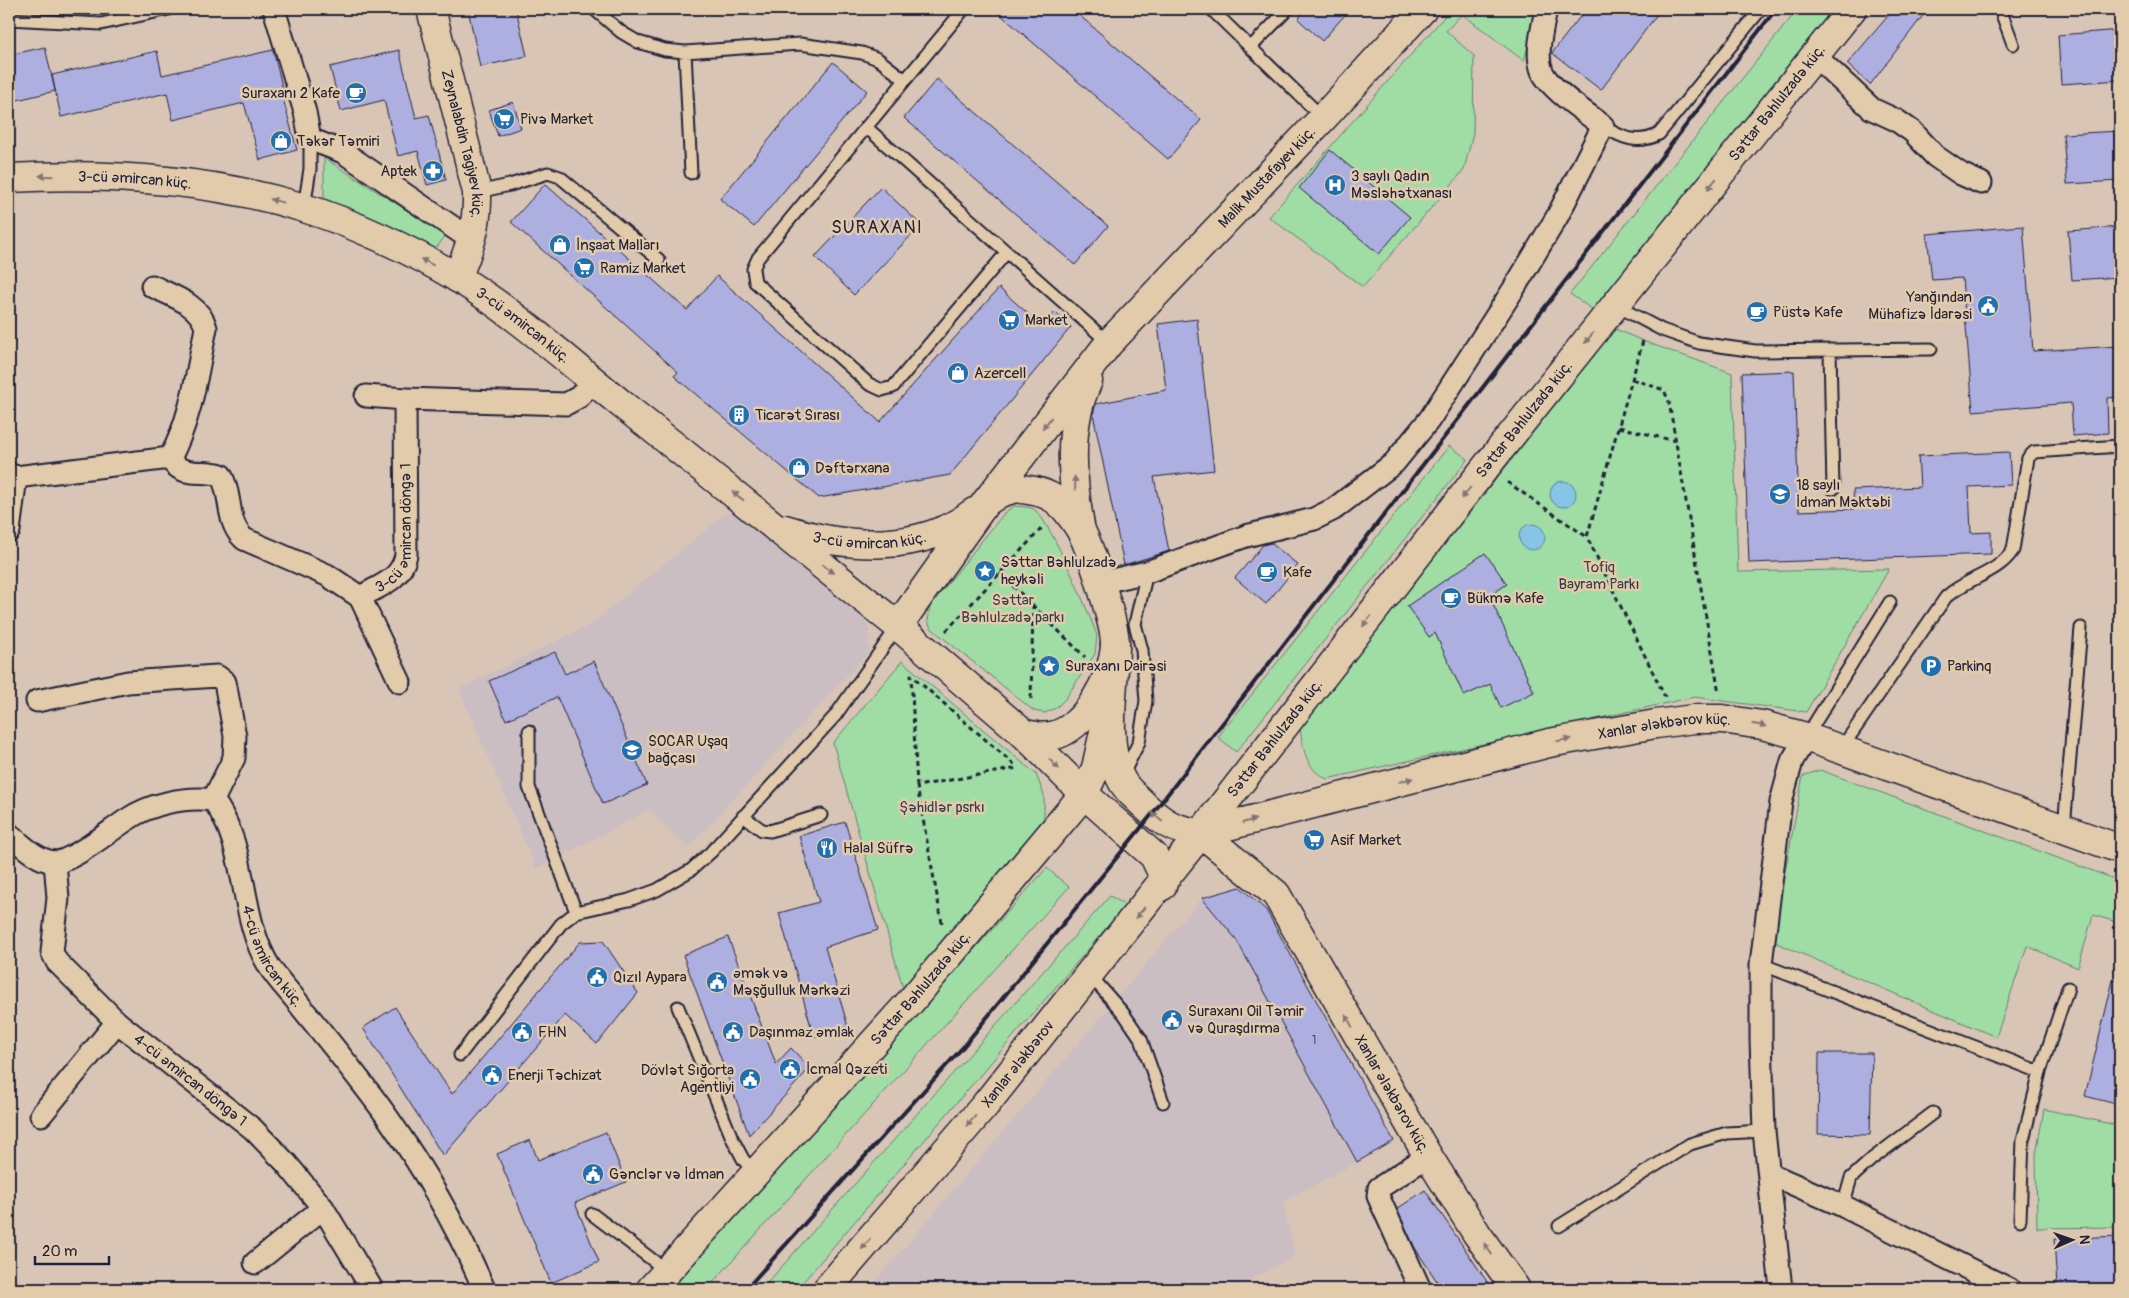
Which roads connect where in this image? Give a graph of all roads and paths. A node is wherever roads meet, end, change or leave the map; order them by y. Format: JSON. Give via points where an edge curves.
{"nodes":[{"id":1,"x":169,"y":9,"type":"edge"},
{"id":2,"x":274,"y":9,"type":"edge"},
{"id":3,"x":431,"y":9,"type":"edge"},
{"id":4,"x":594,"y":9,"type":"edge"},
{"id":5,"x":964,"y":9,"type":"edge"},
{"id":6,"x":1211,"y":9,"type":"edge"},
{"id":7,"x":1288,"y":9,"type":"edge"},
{"id":8,"x":1423,"y":9,"type":"edge"},
{"id":9,"x":1546,"y":9,"type":"edge"},
{"id":10,"x":1761,"y":9,"type":"edge"},
{"id":11,"x":1852,"y":9,"type":"edge"},
{"id":12,"x":2000,"y":9,"type":"edge"},
{"id":13,"x":9,"y":19,"type":"edge"},
{"id":14,"x":2013,"y":44,"type":"dead end"},
{"id":15,"x":1251,"y":47,"type":"junction"},
{"id":16,"x":685,"y":52,"type":"junction"},
{"id":17,"x":1815,"y":56,"type":"junction"},
{"id":18,"x":905,"y":80,"type":"junction"},
{"id":19,"x":1323,"y":118,"type":"junction"},
{"id":20,"x":1602,"y":126,"type":"junction"},
{"id":21,"x":866,"y":127,"type":"junction"},
{"id":22,"x":310,"y":139,"type":"junction"},
{"id":23,"x":690,"y":173,"type":"dead end"},
{"id":24,"x":9,"y":178,"type":"edge"},
{"id":25,"x":1981,"y":183,"type":"dead end"},
{"id":26,"x":477,"y":192,"type":"junction"},
{"id":27,"x":304,"y":208,"type":"junction"},
{"id":28,"x":473,"y":241,"type":"junction"},
{"id":29,"x":1007,"y":252,"type":"junction"},
{"id":30,"x":659,"y":260,"type":"dead end"},
{"id":31,"x":457,"y":278,"type":"junction"},
{"id":32,"x":152,"y":286,"type":"dead end"},
{"id":33,"x":1615,"y":306,"type":"junction"},
{"id":34,"x":1643,"y":341,"type":"dead end"},
{"id":35,"x":1109,"y":343,"type":"junction"},
{"id":36,"x":1931,"y":349,"type":"dead end"},
{"id":37,"x":1830,"y":350,"type":"junction"},
{"id":38,"x":1632,"y":379,"type":"junction"},
{"id":39,"x":593,"y":380,"type":"junction"},
{"id":40,"x":366,"y":396,"type":"dead end"},
{"id":41,"x":405,"y":399,"type":"junction"},
{"id":42,"x":1619,"y":426,"type":"junction"},
{"id":43,"x":1675,"y":441,"type":"junction"},
{"id":44,"x":2120,"y":446,"type":"edge"},
{"id":45,"x":170,"y":458,"type":"junction"},
{"id":46,"x":1485,"y":468,"type":"junction"},
{"id":47,"x":12,"y":475,"type":"edge"},
{"id":48,"x":1833,"y":489,"type":"dead end"},
{"id":49,"x":986,"y":502,"type":"junction"},
{"id":50,"x":776,"y":526,"type":"junction"},
{"id":51,"x":1042,"y":528,"type":"dead end"},
{"id":52,"x":9,"y":531,"type":"edge"},
{"id":53,"x":1081,"y":531,"type":"junction"},
{"id":54,"x":1587,"y":537,"type":"junction"},
{"id":55,"x":1147,"y":572,"type":"junction"},
{"id":56,"x":1000,"y":573,"type":"junction"},
{"id":57,"x":1099,"y":583,"type":"junction"},
{"id":58,"x":360,"y":597,"type":"junction"},
{"id":59,"x":1890,"y":602,"type":"dead end"},
{"id":60,"x":1033,"y":606,"type":"junction"},
{"id":61,"x":898,"y":626,"type":"junction"},
{"id":62,"x":2081,"y":628,"type":"dead end"},
{"id":63,"x":946,"y":632,"type":"dead end"},
{"id":64,"x":1115,"y":645,"type":"junction"},
{"id":65,"x":1085,"y":656,"type":"dead end"},
{"id":66,"x":400,"y":682,"type":"dead end"},
{"id":67,"x":1031,"y":699,"type":"dead end"},
{"id":68,"x":1667,"y":700,"type":"dead end"},
{"id":69,"x":1720,"y":700,"type":"dead end"},
{"id":70,"x":37,"y":701,"type":"dead end"},
{"id":71,"x":529,"y":731,"type":"dead end"},
{"id":72,"x":1024,"y":734,"type":"junction"},
{"id":73,"x":1806,"y":737,"type":"junction"},
{"id":74,"x":1841,"y":750,"type":"junction"},
{"id":75,"x":1121,"y":778,"type":"junction"},
{"id":76,"x":917,"y":786,"type":"junction"},
{"id":77,"x":1084,"y":794,"type":"junction"},
{"id":78,"x":213,"y":800,"type":"junction"},
{"id":79,"x":821,"y":815,"type":"dead end"},
{"id":80,"x":743,"y":816,"type":"junction"},
{"id":81,"x":2064,"y":828,"type":"junction"},
{"id":82,"x":1202,"y":833,"type":"junction"},
{"id":83,"x":9,"y":834,"type":"edge"},
{"id":84,"x":2120,"y":849,"type":"edge"},
{"id":85,"x":55,"y":862,"type":"junction"},
{"id":86,"x":1162,"y":886,"type":"junction"},
{"id":87,"x":576,"y":912,"type":"junction"},
{"id":88,"x":959,"y":943,"type":"junction"},
{"id":89,"x":1761,"y":964,"type":"junction"},
{"id":90,"x":1090,"y":975,"type":"junction"},
{"id":91,"x":2068,"y":988,"type":"dead end"},
{"id":92,"x":678,"y":1007,"type":"dead end"},
{"id":93,"x":117,"y":1022,"type":"junction"},
{"id":94,"x":460,"y":1055,"type":"dead end"},
{"id":95,"x":2040,"y":1072,"type":"junction"},
{"id":96,"x":1163,"y":1102,"type":"dead end"},
{"id":97,"x":1933,"y":1114,"type":"dead end"},
{"id":98,"x":41,"y":1115,"type":"dead end"},
{"id":99,"x":1764,"y":1131,"type":"junction"},
{"id":100,"x":1428,"y":1156,"type":"junction"},
{"id":101,"x":755,"y":1174,"type":"junction"},
{"id":102,"x":1770,"y":1174,"type":"junction"},
{"id":103,"x":1842,"y":1206,"type":"junction"},
{"id":104,"x":323,"y":1208,"type":"junction"},
{"id":105,"x":592,"y":1214,"type":"dead end"},
{"id":106,"x":2020,"y":1220,"type":"dead end"},
{"id":107,"x":1559,"y":1226,"type":"dead end"},
{"id":108,"x":255,"y":1263,"type":"dead end"},
{"id":109,"x":659,"y":1280,"type":"edge"},
{"id":110,"x":372,"y":1289,"type":"edge"},
{"id":111,"x":484,"y":1289,"type":"edge"},
{"id":112,"x":827,"y":1289,"type":"edge"},
{"id":113,"x":1420,"y":1289,"type":"edge"},
{"id":114,"x":1516,"y":1289,"type":"edge"},
{"id":115,"x":1781,"y":1289,"type":"edge"},
{"id":116,"x":2009,"y":1289,"type":"edge"}],
"edges":[{"from":1,"to":13,"type":"lane","via":[[101,24]]},
{"from":2,"to":22,"type":"street"},
{"from":3,"to":26,"type":"main road","name":"Zeynalabdin Tagiyev küç."},
{"from":4,"to":16,"type":"lane","via":[[638,42]]},
{"from":5,"to":18,"type":"lane"},
{"from":6,"to":15,"type":"lane"},
{"from":7,"to":15,"type":"lane"},
{"from":8,"to":19,"type":"main road","name":"Malik Mustafayev küç."},
{"from":9,"to":20,"type":"street","via":[[1540,53],[1542,71],[1553,85]]},
{"from":10,"to":20,"type":"lane","via":[[1659,134],[1650,139],[1625,138]]},
{"from":11,"to":17,"type":"main road","name":"Səttar Bəhlulzadə küç."},
{"from":12,"to":14,"type":"lane"},
{"from":15,"to":19,"type":"lane"},
{"from":16,"to":18,"type":"lane","via":[[780,44],[808,46],[862,53],[878,59]]},
{"from":16,"to":23,"type":"lane"},
{"from":17,"to":25,"type":"street","via":[[1872,109],[1896,120],[1913,132],[1935,156]]},
{"from":17,"to":33,"type":"main road","name":"Səttar Bəhlulzadə küç.","one_way":true},
{"from":18,"to":21,"type":"lane"},
{"from":19,"to":35,"type":"main road","name":"Malik Mustafayev küç."},
{"from":20,"to":55,"type":"street","via":[[1557,217],[1513,290],[1429,420],[1394,463],[1334,509],[1314,519],[1246,536]]},
{"from":21,"to":29,"type":"lane"},
{"from":21,"to":29,"type":"lane","via":[[758,258],[753,269],[755,282],[869,384],[882,390],[893,387]]},
{"from":22,"to":27,"type":"lane","via":[[310,169]]},
{"from":22,"to":28,"type":"street","via":[[343,152]]},
{"from":27,"to":24,"type":"main road","name":"3-cü Əmircan küç.","one_way":true,"via":[[266,198],[171,183],[52,176]]},
{"from":26,"to":28,"type":"main road","name":"Zeynalabdin Tagiyev küç.","via":[[478,216]]},
{"from":26,"to":30,"type":"lane","via":[[548,172],[560,177]]},
{"from":31,"to":27,"type":"main road","name":"3-cü Əmircan küç.","one_way":true,"via":[[412,254]]},
{"from":28,"to":31,"type":"main road","name":"Zeynalabdin Tagiyev küç."},
{"from":29,"to":35,"type":"lane"},
{"from":31,"to":39,"type":"main road","name":"3-cü Əmircan küç.","via":[[524,325]]},
{"from":32,"to":45,"type":"street","via":[[189,304],[203,317],[206,328],[189,412]]},
{"from":33,"to":37,"type":"lane","via":[[1662,330],[1699,343],[1755,352]]},
{"from":33,"to":46,"type":"main road","name":"Səttar Bəhlulzadə küç.","one_way":true},
{"from":34,"to":38,"type":"path"},
{"from":35,"to":49,"type":"main road","one_way":true},
{"from":53,"to":35,"type":"main road","one_way":true,"via":[[1076,502],[1073,435],[1082,393]]},
{"from":36,"to":37,"type":"lane"},
{"from":37,"to":48,"type":"lane"},
{"from":38,"to":42,"type":"path"},
{"from":38,"to":43,"type":"path","via":[[1664,390]]},
{"from":39,"to":41,"type":"street","via":[[579,397],[566,404]]},
{"from":50,"to":39,"type":"main road","name":"3-cü Əmircan küç.","one_way":true},
{"from":40,"to":41,"type":"street"},
{"from":41,"to":58,"type":"street","name":"3-cü Əmircan döngə 1","via":[[406,555],[403,569]]},
{"from":42,"to":43,"type":"path"},
{"from":42,"to":54,"type":"path"},
{"from":43,"to":69,"type":"path"},
{"from":44,"to":74,"type":"lane","via":[[2034,452],[2028,458],[2013,550],[2006,562],[1955,588],[1946,598]]},
{"from":45,"to":47,"type":"street"},
{"from":45,"to":58,"type":"street","name":"3-cü Əmircan döngə 1","via":[[174,467],[187,473],[210,471],[221,475],[227,485],[231,520],[244,538],[328,575]]},
{"from":46,"to":54,"type":"path"},
{"from":46,"to":82,"type":"main road","name":"Səttar Bəhlulzadə küç.","one_way":true},
{"from":47,"to":52,"type":"street"},
{"from":49,"to":50,"type":"main road","name":"3-cü Əmircan küç.","via":[[949,529],[913,540],[849,543]]},
{"from":49,"to":53,"type":"main road","via":[[1016,488],[1033,490],[1050,496],[1065,508]]},
{"from":49,"to":61,"type":"main road"},
{"from":50,"to":61,"type":"main road","one_way":true},
{"from":51,"to":56,"type":"path"},
{"from":53,"to":57,"type":"main road"},
{"from":54,"to":68,"type":"path"},
{"from":55,"to":57,"type":"street"},
{"from":55,"to":75,"type":"lane","via":[[1135,624],[1142,650],[1146,701],[1140,742]]},
{"from":56,"to":60,"type":"path"},
{"from":56,"to":63,"type":"path"},
{"from":57,"to":64,"type":"main road","via":[[1112,621]]},
{"from":58,"to":66,"type":"street"},
{"from":59,"to":73,"type":"lane"},
{"from":60,"to":65,"type":"path"},
{"from":60,"to":67,"type":"path"},
{"from":61,"to":72,"type":"main road"},
{"from":61,"to":80,"type":"lane","via":[[835,716]]},
{"from":62,"to":81,"type":"lane"},
{"from":64,"to":72,"type":"main road","via":[[1100,692],[1074,726],[1051,736]]},
{"from":64,"to":75,"type":"main road","via":[[1112,737]]},
{"from":64,"to":77,"type":"main road","name":"Səttar Bəhlulzadə küç.","via":[[1101,749]]},
{"from":70,"to":78,"type":"street","via":[[128,682],[217,676],[225,682],[235,743],[234,758]]},
{"from":71,"to":87,"type":"lane","via":[[529,788]]},
{"from":72,"to":77,"type":"main road","one_way":true},
{"from":73,"to":74,"type":"main road","name":"Xanlar Ələkbərov küç."},
{"from":82,"to":73,"type":"main road","name":"Xanlar Ələkbərov küç.","one_way":true,"via":[[1549,743],[1656,724],[1722,719],[1762,725]]},
{"from":73,"to":89,"type":"street","via":[[1792,761],[1781,802]]},
{"from":74,"to":81,"type":"main road","name":"Xanlar Ələkbərov küç."},
{"from":82,"to":75,"type":"main road","one_way":true,"via":[[1178,830],[1164,823],[1129,790]]},
{"from":76,"to":76,"type":"path","via":[[913,721],[911,674],[1018,768]]},
{"from":76,"to":88,"type":"path","via":[[943,929]]},
{"from":77,"to":86,"type":"main road","via":[[1154,856],[1162,873]]},
{"from":77,"to":88,"type":"main road","name":"Səttar Bəhlulzadə küç."},
{"from":78,"to":85,"type":"street","via":[[201,798],[146,810],[75,854]]},
{"from":78,"to":111,"type":"street","name":"4-cü Əmircan küç.","via":[[232,835],[250,922],[269,966],[388,1118],[441,1201]]},
{"from":79,"to":80,"type":"lane","via":[[770,831],[762,830]]},
{"from":80,"to":87,"type":"lane","via":[[691,870],[657,890]]},
{"from":81,"to":84,"type":"main road","name":"Xanlar Ələkbərov küç."},
{"from":82,"to":86,"type":"main road","name":"Xanlar Ələkbərov"},
{"from":100,"to":82,"type":"main road","name":"Xanlar Ələkbərov küç.","one_way":true,"via":[[1276,894]]},
{"from":83,"to":85,"type":"street","via":[[36,855]]},
{"from":85,"to":93,"type":"street","name":"4-cü Əmircan döngə 1","via":[[58,898],[52,952],[57,962]]},
{"from":86,"to":90,"type":"main road","name":"Xanlar Ələkbərov","one_way":true},
{"from":87,"to":94,"type":"lane","via":[[561,924]]},
{"from":88,"to":101,"type":"main road","name":"Səttar Bəhlulzadə küç.","via":[[912,1000]]},
{"from":89,"to":95,"type":"lane"},
{"from":89,"to":99,"type":"street"},
{"from":90,"to":96,"type":"lane","via":[[1141,1039]]},
{"from":90,"to":112,"type":"main road","name":"Xanlar Ələkbərov","one_way":true,"via":[[986,1104]]},
{"from":91,"to":95,"type":"lane"},
{"from":92,"to":101,"type":"lane","via":[[732,1138]]},
{"from":93,"to":98,"type":"street"},
{"from":93,"to":104,"type":"street","name":"4-cü Əmircan döngə 1","via":[[253,1129]]},
{"from":95,"to":106,"type":"lane","via":[[2023,1140]]},
{"from":97,"to":103,"type":"lane","via":[[1851,1178]]},
{"from":99,"to":102,"type":"street"},
{"from":99,"to":107,"type":"lane","via":[[1727,1133],[1690,1144]]},
{"from":100,"to":113,"type":"street","via":[[1378,1188],[1378,1196]]},
{"from":114,"to":100,"type":"main road","name":"Xanlar Ələkbərov küç.","one_way":true},
{"from":101,"to":109,"type":"main road","name":"Səttar Bəhlulzadə küç."},
{"from":102,"to":103,"type":"street"},
{"from":102,"to":115,"type":"street"},
{"from":103,"to":116,"type":"street"},
{"from":104,"to":108,"type":"street"},
{"from":104,"to":110,"type":"street","name":"4-cü Əmircan döngə 1"},
{"from":105,"to":109,"type":"lane"}]}
